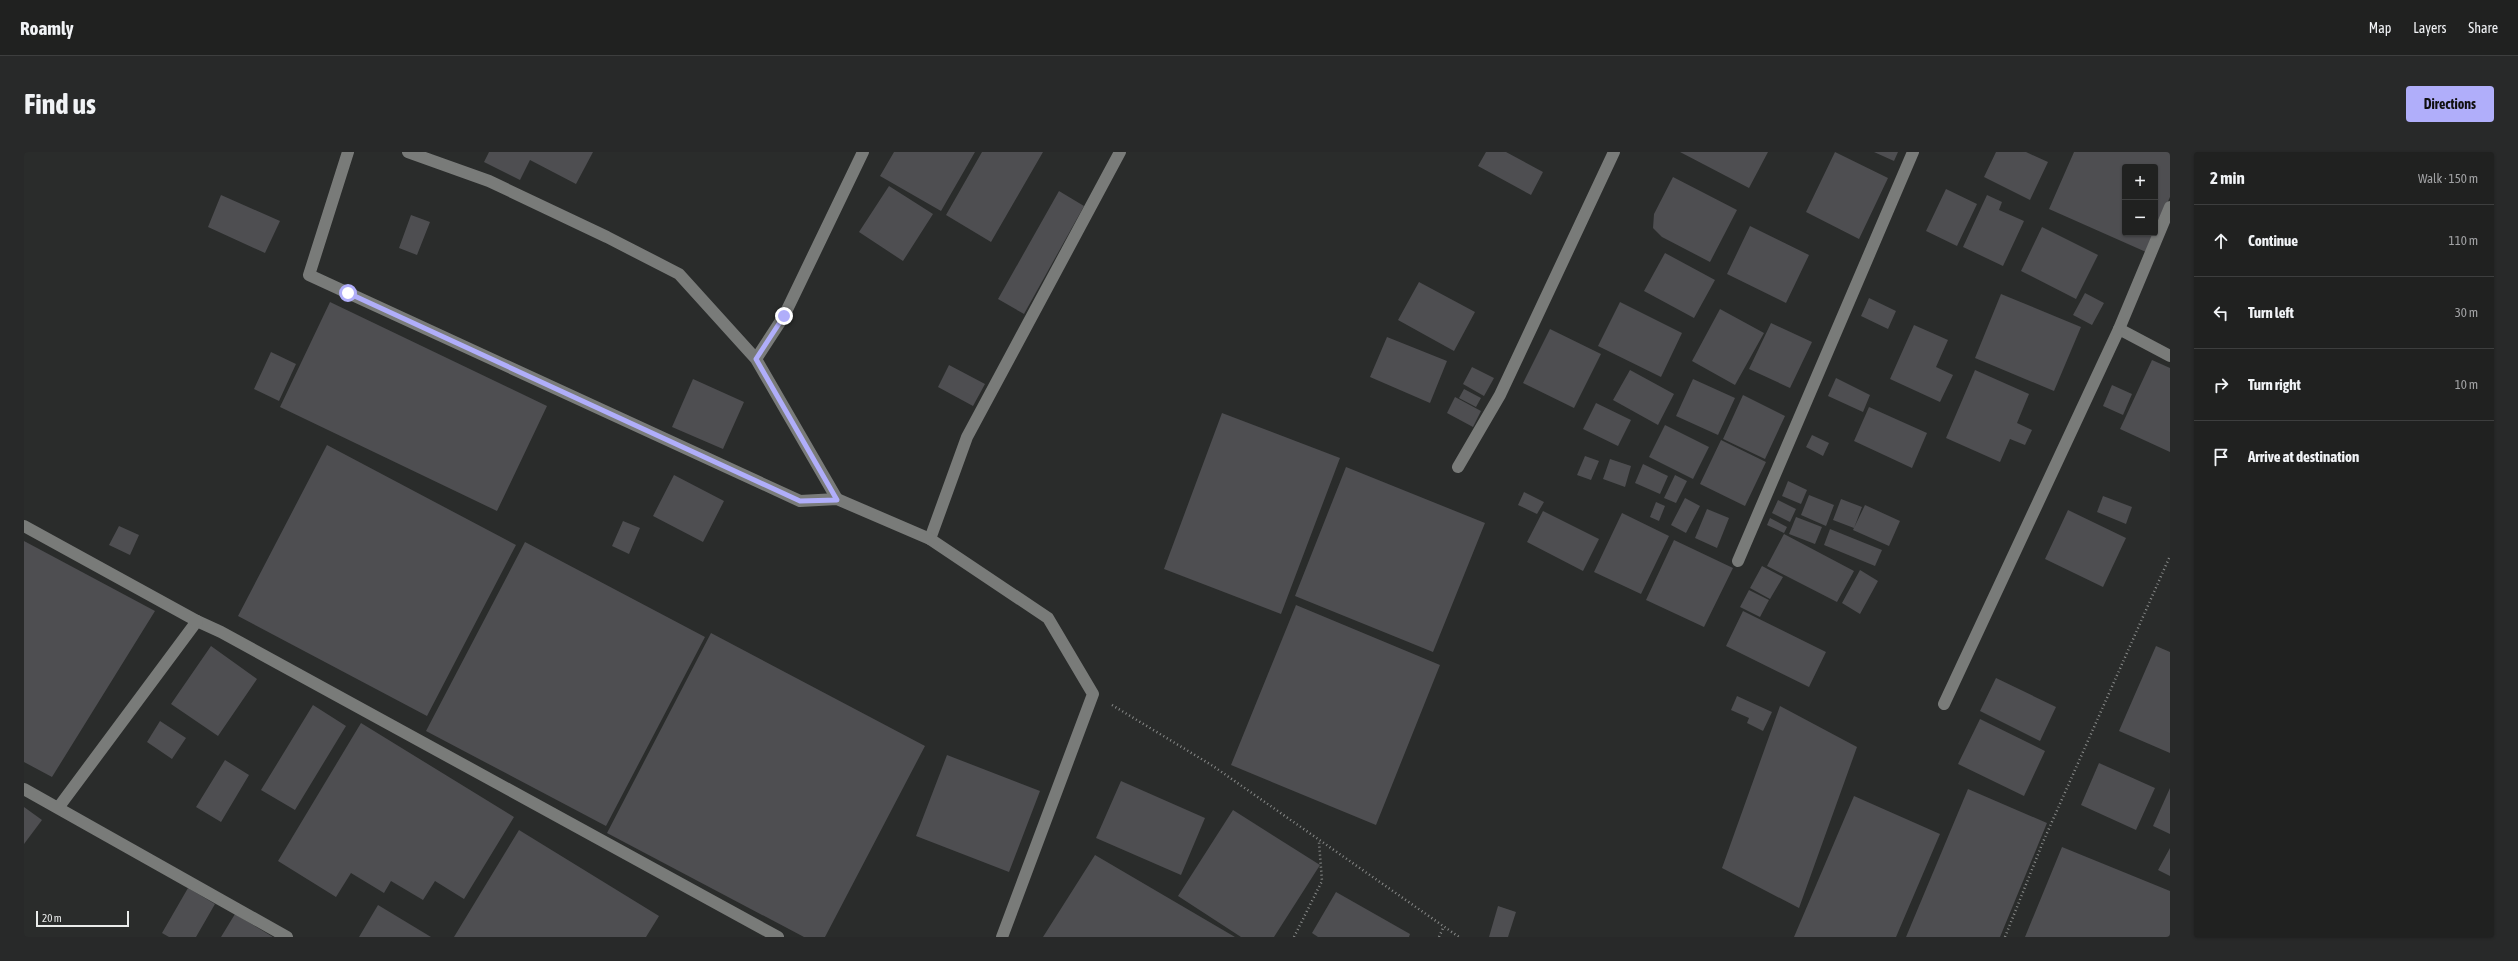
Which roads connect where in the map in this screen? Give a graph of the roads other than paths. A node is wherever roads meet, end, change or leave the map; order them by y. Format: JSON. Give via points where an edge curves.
{"nodes":[{"id":1,"x":348,"y":152,"type":"edge"},
{"id":2,"x":408,"y":152,"type":"edge"},
{"id":3,"x":864,"y":152,"type":"edge"},
{"id":4,"x":1120,"y":152,"type":"edge"},
{"id":5,"x":1614,"y":152,"type":"edge"},
{"id":6,"x":1913,"y":152,"type":"edge"},
{"id":7,"x":2170,"y":207,"type":"edge"},
{"id":8,"x":2119,"y":329,"type":"junction"},
{"id":9,"x":2170,"y":356,"type":"edge"},
{"id":10,"x":756,"y":359,"type":"junction"},
{"id":11,"x":1458,"y":467,"type":"dead end"},
{"id":12,"x":837,"y":500,"type":"junction"},
{"id":13,"x":24,"y":526,"type":"edge"},
{"id":14,"x":930,"y":539,"type":"junction"},
{"id":15,"x":1738,"y":561,"type":"dead end"},
{"id":16,"x":197,"y":621,"type":"junction"},
{"id":17,"x":1944,"y":704,"type":"dead end"},
{"id":18,"x":24,"y":789,"type":"edge"},
{"id":19,"x":58,"y":808,"type":"junction"},
{"id":20,"x":286,"y":937,"type":"edge"},
{"id":21,"x":778,"y":937,"type":"edge"},
{"id":22,"x":1002,"y":937,"type":"edge"}],
"edges":[{"from":1,"to":12,"type":"street","via":[[309,275],[800,501]]},
{"from":2,"to":10,"type":"street","via":[[489,181],[679,274]]},
{"from":3,"to":10,"type":"street","via":[[784,316]]},
{"from":4,"to":14,"type":"street","via":[[967,437]]},
{"from":5,"to":11,"type":"street","via":[[1500,395]]},
{"from":6,"to":15,"type":"street"},
{"from":7,"to":8,"type":"street"},
{"from":8,"to":9,"type":"street"},
{"from":8,"to":17,"type":"street"},
{"from":10,"to":12,"type":"street"},
{"from":12,"to":14,"type":"street"},
{"from":13,"to":16,"type":"street"},
{"from":14,"to":22,"type":"street","via":[[1048,618],[1093,694]]},
{"from":16,"to":19,"type":"street"},
{"from":16,"to":21,"type":"street"},
{"from":18,"to":19,"type":"street"},
{"from":19,"to":20,"type":"street"}]}
